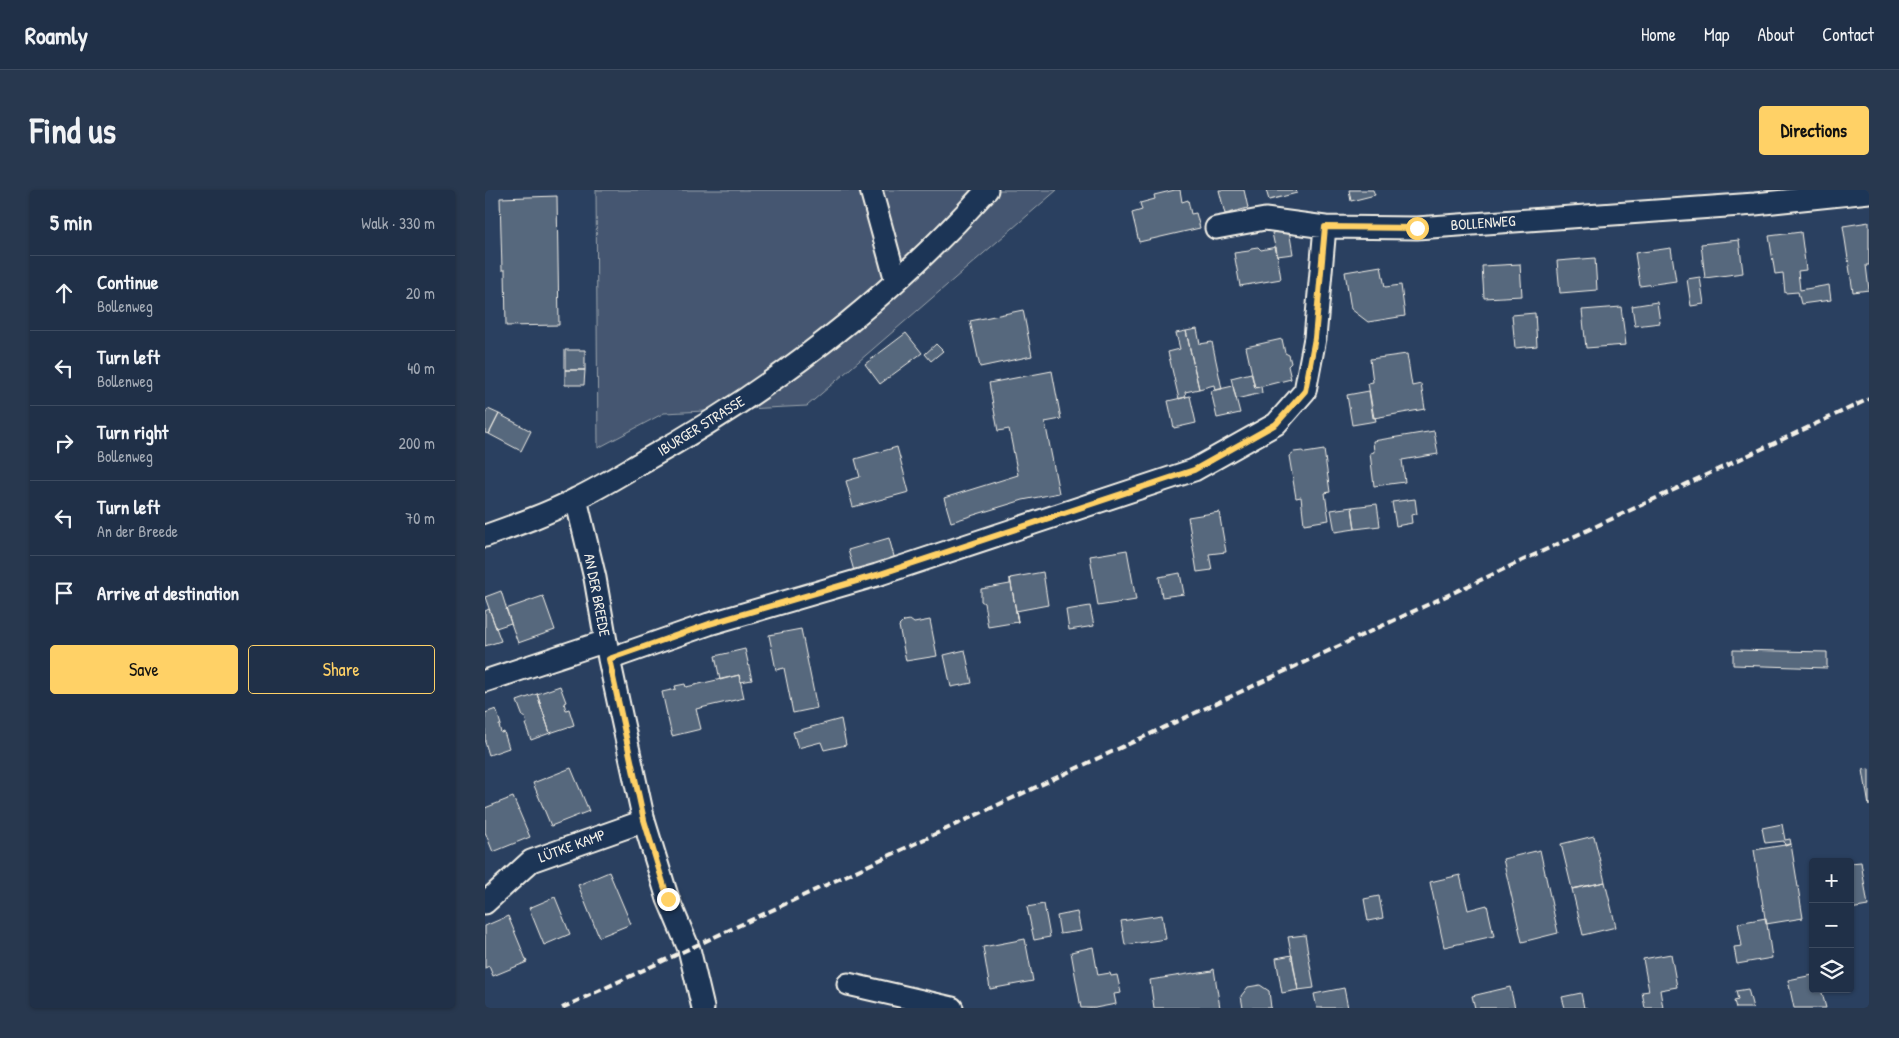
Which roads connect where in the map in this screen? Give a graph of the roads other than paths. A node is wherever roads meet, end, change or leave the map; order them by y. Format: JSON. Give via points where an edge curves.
{"nodes":[{"id":1,"x":871,"y":190,"type":"edge"},
{"id":2,"x":987,"y":190,"type":"edge"},
{"id":3,"x":1869,"y":192,"type":"edge"},
{"id":4,"x":1325,"y":227,"type":"junction"},
{"id":5,"x":1216,"y":228,"type":"dead end"},
{"id":6,"x":896,"y":281,"type":"junction"},
{"id":7,"x":576,"y":500,"type":"junction"},
{"id":8,"x":485,"y":536,"type":"edge"},
{"id":9,"x":607,"y":650,"type":"junction"},
{"id":10,"x":485,"y":681,"type":"edge"},
{"id":11,"x":644,"y":820,"type":"junction"},
{"id":12,"x":485,"y":903,"type":"edge"},
{"id":13,"x":847,"y":984,"type":"dead end"},
{"id":14,"x":703,"y":1008,"type":"edge"},
{"id":15,"x":952,"y":1008,"type":"edge"}],
"edges":[{"from":1,"to":6,"type":"street"},
{"from":2,"to":6,"type":"street","name":"IBURGER STRASSE"},
{"from":3,"to":4,"type":"street","name":"BOLLENWEG","via":[[1755,204],[1417,228]]},
{"from":4,"to":5,"type":"street","name":"BOLLENWEG","via":[[1265,219]]},
{"from":4,"to":9,"type":"street","via":[[1315,338],[1305,391],[1276,424],[1194,470],[877,575]]},
{"from":6,"to":7,"type":"street","name":"IBURGER STRASSE","via":[[764,386],[680,441]]},
{"from":7,"to":8,"type":"street","name":"IBURGER STRASSE"},
{"from":7,"to":9,"type":"street","name":"AN DER BREEDE","via":[[595,578]]},
{"from":9,"to":10,"type":"street"},
{"from":9,"to":11,"type":"street","name":"AN DER BREEDE"},
{"from":11,"to":12,"type":"street","name":"LÜTKE KAMP","via":[[531,861]]},
{"from":11,"to":14,"type":"street","name":"AN DER BREEDE","via":[[668,899],[689,949]]},
{"from":13,"to":15,"type":"street"}]}
